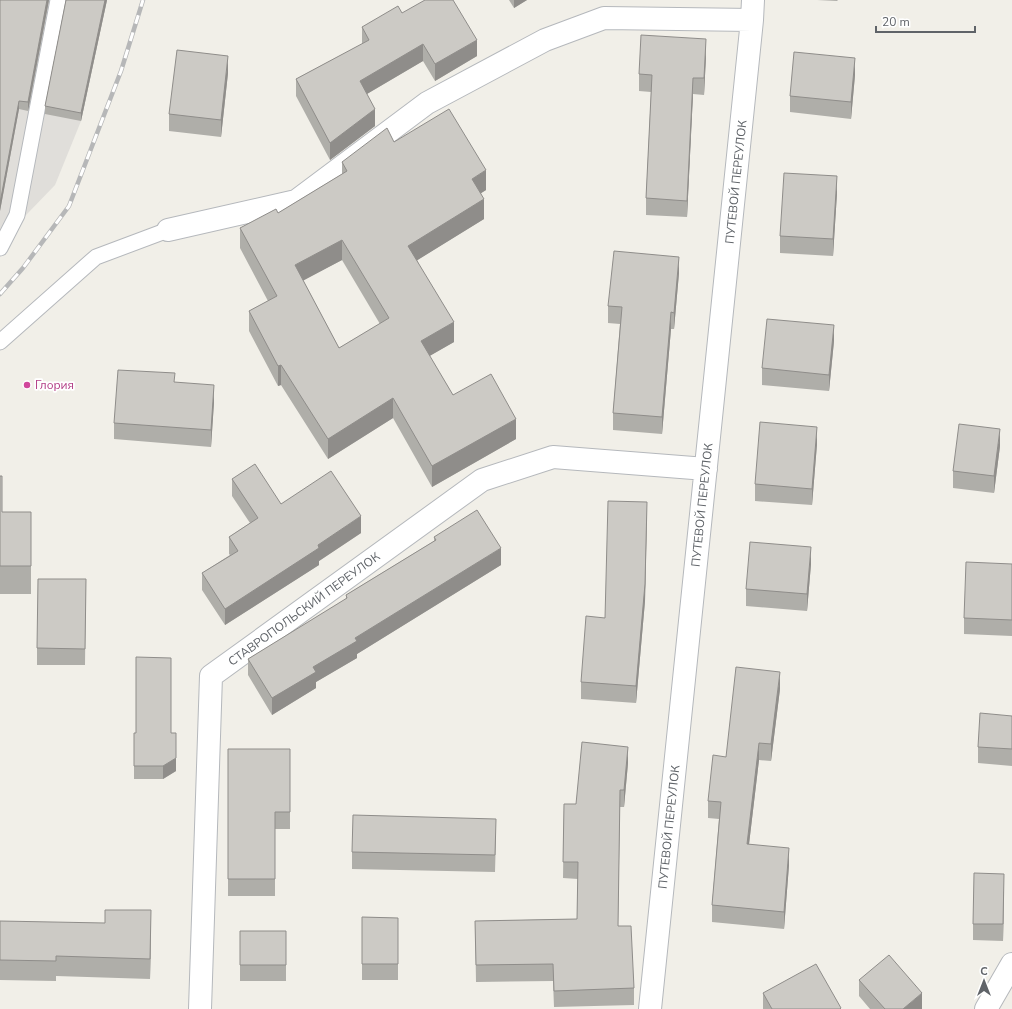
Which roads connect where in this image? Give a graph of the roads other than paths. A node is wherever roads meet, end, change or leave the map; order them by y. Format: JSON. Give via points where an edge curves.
{"nodes":[{"id":1,"x":58,"y":0,"type":"edge"},
{"id":2,"x":753,"y":10,"type":"edge"},
{"id":3,"x":168,"y":230,"type":"joint"},
{"id":4,"x":0,"y":248,"type":"edge"},
{"id":5,"x":0,"y":342,"type":"edge"},
{"id":6,"x":706,"y":469,"type":"junction"},
{"id":7,"x":1012,"y":964,"type":"edge"},
{"id":8,"x":200,"y":1009,"type":"edge"},
{"id":9,"x":650,"y":1009,"type":"edge"},
{"id":10,"x":986,"y":1009,"type":"edge"}],
"edges":[{"from":1,"to":4,"type":"lane","via":[[17,215]]},
{"from":2,"to":3,"type":"street","via":[[604,18],[545,40],[427,103],[296,201]]},
{"from":2,"to":6,"type":"street","name":"ПУТЕВОЙ ПЕРЕУЛОК"},
{"from":3,"to":5,"type":"lane","via":[[96,257]]},
{"from":6,"to":8,"type":"street","name":"СТАВРОПОЛЬСКИЙ ПЕРЕУЛОК","via":[[553,457],[482,480],[211,676]]},
{"from":6,"to":9,"type":"street","name":"ПУТЕВОЙ ПЕРЕУЛОК"},
{"from":7,"to":10,"type":"street"}]}
